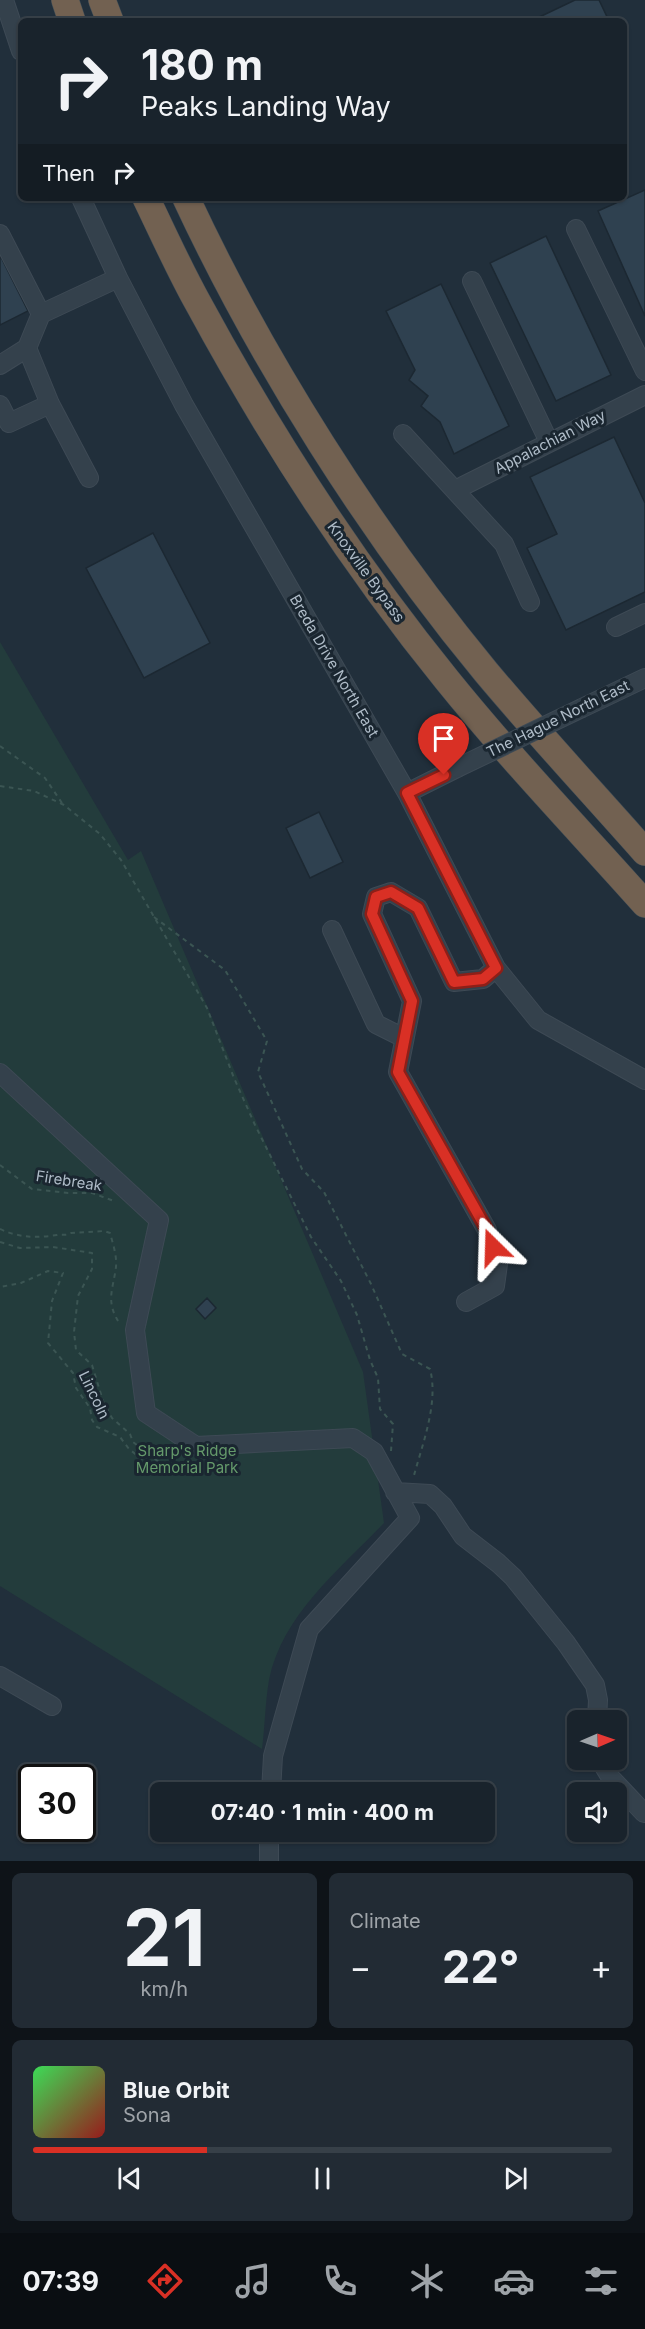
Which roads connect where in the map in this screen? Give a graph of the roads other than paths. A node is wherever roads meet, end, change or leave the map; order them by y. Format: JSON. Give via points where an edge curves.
{"nodes":[{"id":1,"x":4,"y":0,"type":"edge"},
{"id":2,"x":64,"y":0,"type":"edge"},
{"id":3,"x":102,"y":0,"type":"edge"},
{"id":4,"x":71,"y":18,"type":"edge"},
{"id":5,"x":109,"y":18,"type":"edge"},
{"id":6,"x":18,"y":42,"type":"edge"},
{"id":7,"x":82,"y":201,"type":"edge"},
{"id":8,"x":147,"y":201,"type":"edge"},
{"id":9,"x":187,"y":201,"type":"edge"},
{"id":10,"x":576,"y":229,"type":"dead end"},
{"id":11,"x":0,"y":234,"type":"edge"},
{"id":12,"x":117,"y":278,"type":"junction"},
{"id":13,"x":472,"y":281,"type":"dead end"},
{"id":14,"x":41,"y":314,"type":"junction"},
{"id":15,"x":27,"y":348,"type":"junction"},
{"id":16,"x":0,"y":364,"type":"edge"},
{"id":17,"x":645,"y":371,"type":"edge"},
{"id":18,"x":645,"y":395,"type":"edge"},
{"id":19,"x":50,"y":404,"type":"junction"},
{"id":20,"x":0,"y":405,"type":"edge"},
{"id":21,"x":403,"y":434,"type":"dead end"},
{"id":22,"x":549,"y":442,"type":"junction"},
{"id":23,"x":89,"y":478,"type":"dead end"},
{"id":24,"x":457,"y":493,"type":"junction"},
{"id":25,"x":530,"y":602,"type":"dead end"},
{"id":26,"x":645,"y":614,"type":"edge"},
{"id":27,"x":615,"y":627,"type":"dead end"},
{"id":28,"x":645,"y":678,"type":"edge"},
{"id":29,"x":407,"y":793,"type":"junction"},
{"id":30,"x":645,"y":852,"type":"edge"},
{"id":31,"x":645,"y":904,"type":"edge"},
{"id":32,"x":332,"y":930,"type":"dead end"},
{"id":33,"x":496,"y":968,"type":"junction"},
{"id":34,"x":404,"y":1038,"type":"junction"},
{"id":35,"x":0,"y":1073,"type":"edge"},
{"id":36,"x":645,"y":1080,"type":"edge"},
{"id":37,"x":466,"y":1302,"type":"dead end"},
{"id":38,"x":398,"y":1485,"type":"junction"},
{"id":39,"x":0,"y":1676,"type":"edge"},
{"id":40,"x":52,"y":1706,"type":"dead end"},
{"id":41,"x":598,"y":1710,"type":"edge"},
{"id":42,"x":606,"y":1770,"type":"edge"},
{"id":43,"x":272,"y":1782,"type":"edge"},
{"id":44,"x":644,"y":1813,"type":"edge"},
{"id":45,"x":269,"y":1842,"type":"edge"},
{"id":46,"x":269,"y":1861,"type":"edge"}],
"edges":[{"from":1,"to":6,"type":"street"},
{"from":2,"to":4,"type":"highway"},
{"from":3,"to":5,"type":"highway"},
{"from":7,"to":12,"type":"street","name":"Breda Drive North East"},
{"from":8,"to":31,"type":"highway","name":"Knoxville Bypass","via":[[239,377],[342,540],[448,681]]},
{"from":9,"to":30,"type":"highway","via":[[222,272],[299,406],[389,544],[485,671]]},
{"from":10,"to":17,"type":"street"},
{"from":11,"to":14,"type":"street"},
{"from":12,"to":14,"type":"street"},
{"from":12,"to":29,"type":"street","name":"Breda Drive North East","via":[[184,405]]},
{"from":13,"to":22,"type":"street"},
{"from":14,"to":15,"type":"street"},
{"from":15,"to":16,"type":"street"},
{"from":15,"to":19,"type":"street"},
{"from":18,"to":22,"type":"street","name":"Appalachian Way"},
{"from":19,"to":20,"type":"street","via":[[9,423]]},
{"from":19,"to":23,"type":"street"},
{"from":21,"to":24,"type":"street"},
{"from":22,"to":24,"type":"street","name":"Appalachian Way","via":[[463,486]]},
{"from":24,"to":25,"type":"street","via":[[504,544]]},
{"from":26,"to":27,"type":"street"},
{"from":28,"to":29,"type":"street","name":"The Hague North East","bridge":true},
{"from":29,"to":33,"type":"street","name":"Breda Drive North East"},
{"from":32,"to":34,"type":"street","via":[[376,1024]]},
{"from":33,"to":34,"type":"street","via":[[483,979],[454,982],[418,908],[391,892],[376,897],[372,914],[412,1001]]},
{"from":33,"to":36,"type":"street","name":"Breda Drive North East","via":[[538,1020]]},
{"from":34,"to":37,"type":"street","via":[[398,1072],[487,1230],[498,1264],[495,1286]]},
{"from":35,"to":38,"type":"street","via":[[159,1220],[135,1330],[146,1413],[196,1446],[353,1438],[374,1452]]},
{"from":38,"to":41,"type":"street","via":[[430,1494],[463,1536],[513,1577],[595,1685]]},
{"from":38,"to":43,"type":"street","via":[[410,1518],[309,1629],[273,1756]]},
{"from":39,"to":40,"type":"street"},
{"from":42,"to":44,"type":"street"},
{"from":45,"to":46,"type":"street"}]}
